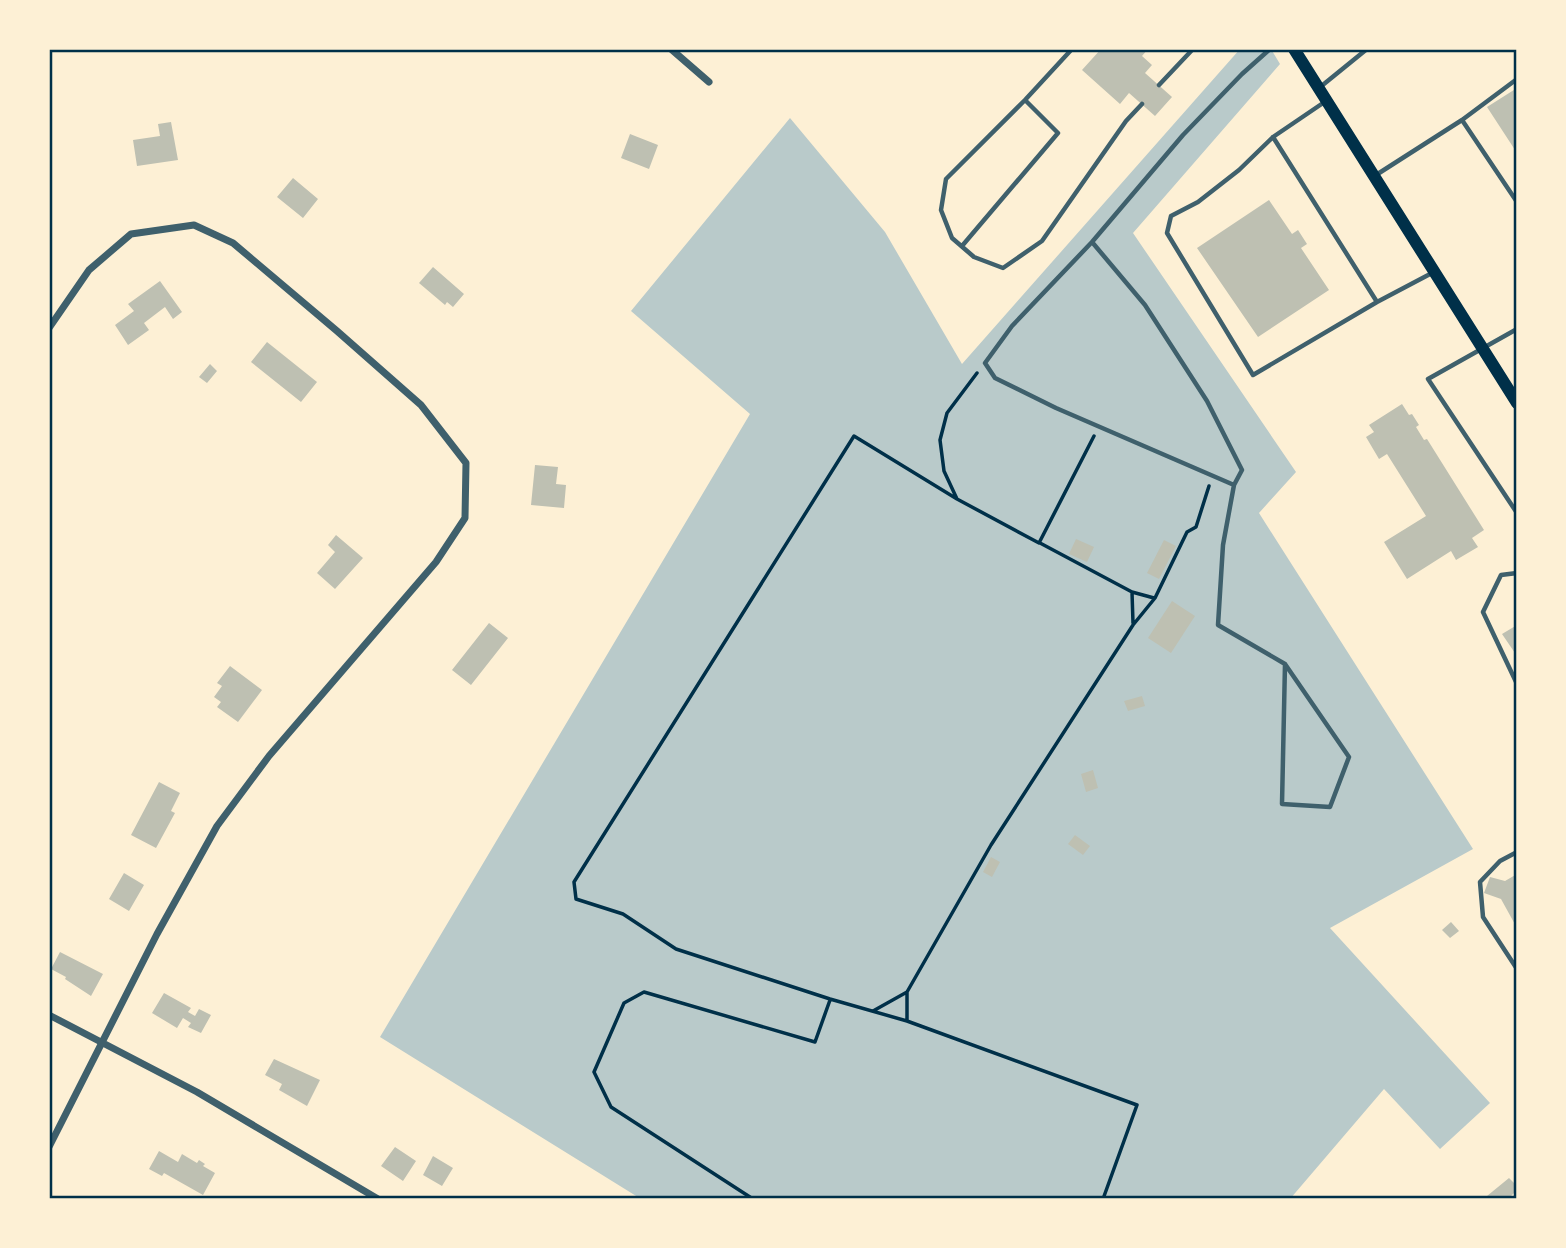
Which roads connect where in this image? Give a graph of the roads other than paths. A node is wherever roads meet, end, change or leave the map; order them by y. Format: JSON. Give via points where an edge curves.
{"nodes":[{"id":1,"x":671,"y":49,"type":"edge"},
{"id":2,"x":1072,"y":49,"type":"edge"},
{"id":3,"x":1193,"y":49,"type":"edge"},
{"id":4,"x":1270,"y":49,"type":"edge"},
{"id":5,"x":1294,"y":49,"type":"edge"},
{"id":6,"x":1367,"y":49,"type":"edge"},
{"id":7,"x":1517,"y":79,"type":"edge"},
{"id":8,"x":709,"y":82,"type":"dead end"},
{"id":9,"x":1159,"y":85,"type":"dead end"},
{"id":10,"x":1319,"y":88,"type":"junction"},
{"id":11,"x":1025,"y":100,"type":"junction"},
{"id":12,"x":1326,"y":100,"type":"junction"},
{"id":13,"x":1142,"y":104,"type":"dead end"},
{"id":14,"x":1462,"y":120,"type":"junction"},
{"id":15,"x":1273,"y":137,"type":"junction"},
{"id":16,"x":1374,"y":176,"type":"junction"},
{"id":17,"x":1517,"y":202,"type":"edge"},
{"id":18,"x":1093,"y":242,"type":"junction"},
{"id":19,"x":962,"y":246,"type":"junction"},
{"id":20,"x":1434,"y":272,"type":"junction"},
{"id":21,"x":1377,"y":302,"type":"junction"},
{"id":22,"x":49,"y":328,"type":"edge"},
{"id":23,"x":1517,"y":329,"type":"edge"},
{"id":24,"x":1482,"y":348,"type":"junction"},
{"id":25,"x":1517,"y":403,"type":"edge"},
{"id":26,"x":1234,"y":485,"type":"junction"},
{"id":27,"x":1517,"y":513,"type":"edge"},
{"id":28,"x":1517,"y":573,"type":"edge"},
{"id":29,"x":1285,"y":664,"type":"junction"},
{"id":30,"x":1517,"y":684,"type":"edge"},
{"id":31,"x":1517,"y":852,"type":"edge"},
{"id":32,"x":1517,"y":969,"type":"edge"},
{"id":33,"x":49,"y":1016,"type":"edge"},
{"id":34,"x":102,"y":1043,"type":"junction"},
{"id":35,"x":49,"y":1147,"type":"edge"},
{"id":36,"x":379,"y":1199,"type":"edge"}],
"edges":[{"from":1,"to":8,"type":"street"},
{"from":2,"to":11,"type":"lane"},
{"from":3,"to":9,"type":"lane"},
{"from":4,"to":18,"type":"lane","via":[[1184,135]]},
{"from":5,"to":10,"type":"main road"},
{"from":6,"to":10,"type":"lane"},
{"from":7,"to":14,"type":"lane"},
{"from":10,"to":12,"type":"main road"},
{"from":11,"to":19,"type":"lane","via":[[946,180],[941,210],[952,237]]},
{"from":11,"to":19,"type":"lane","via":[[1058,133]]},
{"from":12,"to":15,"type":"lane"},
{"from":12,"to":16,"type":"main road"},
{"from":13,"to":19,"type":"lane","via":[[1042,241],[1003,268],[974,257]]},
{"from":14,"to":16,"type":"lane"},
{"from":14,"to":17,"type":"lane"},
{"from":15,"to":21,"type":"lane"},
{"from":15,"to":21,"type":"lane","via":[[1198,202],[1171,216],[1167,233],[1254,375]]},
{"from":16,"to":20,"type":"main road"},
{"from":18,"to":26,"type":"lane","via":[[1145,304],[1207,401],[1242,470]]},
{"from":18,"to":26,"type":"lane","via":[[1012,326],[985,363],[995,378]]},
{"from":20,"to":21,"type":"lane"},
{"from":20,"to":24,"type":"main road"},
{"from":22,"to":34,"type":"street","via":[[89,270],[131,233],[194,225],[233,243],[421,405],[466,463],[465,519],[436,562],[269,756],[217,826]]},
{"from":23,"to":24,"type":"lane"},
{"from":24,"to":25,"type":"main road"},
{"from":24,"to":27,"type":"lane","via":[[1428,379]]},
{"from":26,"to":29,"type":"lane","via":[[1223,545],[1218,625]]},
{"from":28,"to":30,"type":"lane","via":[[1501,575],[1483,612]]},
{"from":29,"to":29,"type":"lane","via":[[1283,804],[1329,807],[1349,757]]},
{"from":31,"to":32,"type":"lane","via":[[1500,861],[1480,882],[1483,917]]},
{"from":33,"to":34,"type":"street"},
{"from":34,"to":35,"type":"street"},
{"from":34,"to":36,"type":"street","via":[[197,1091]]}]}
